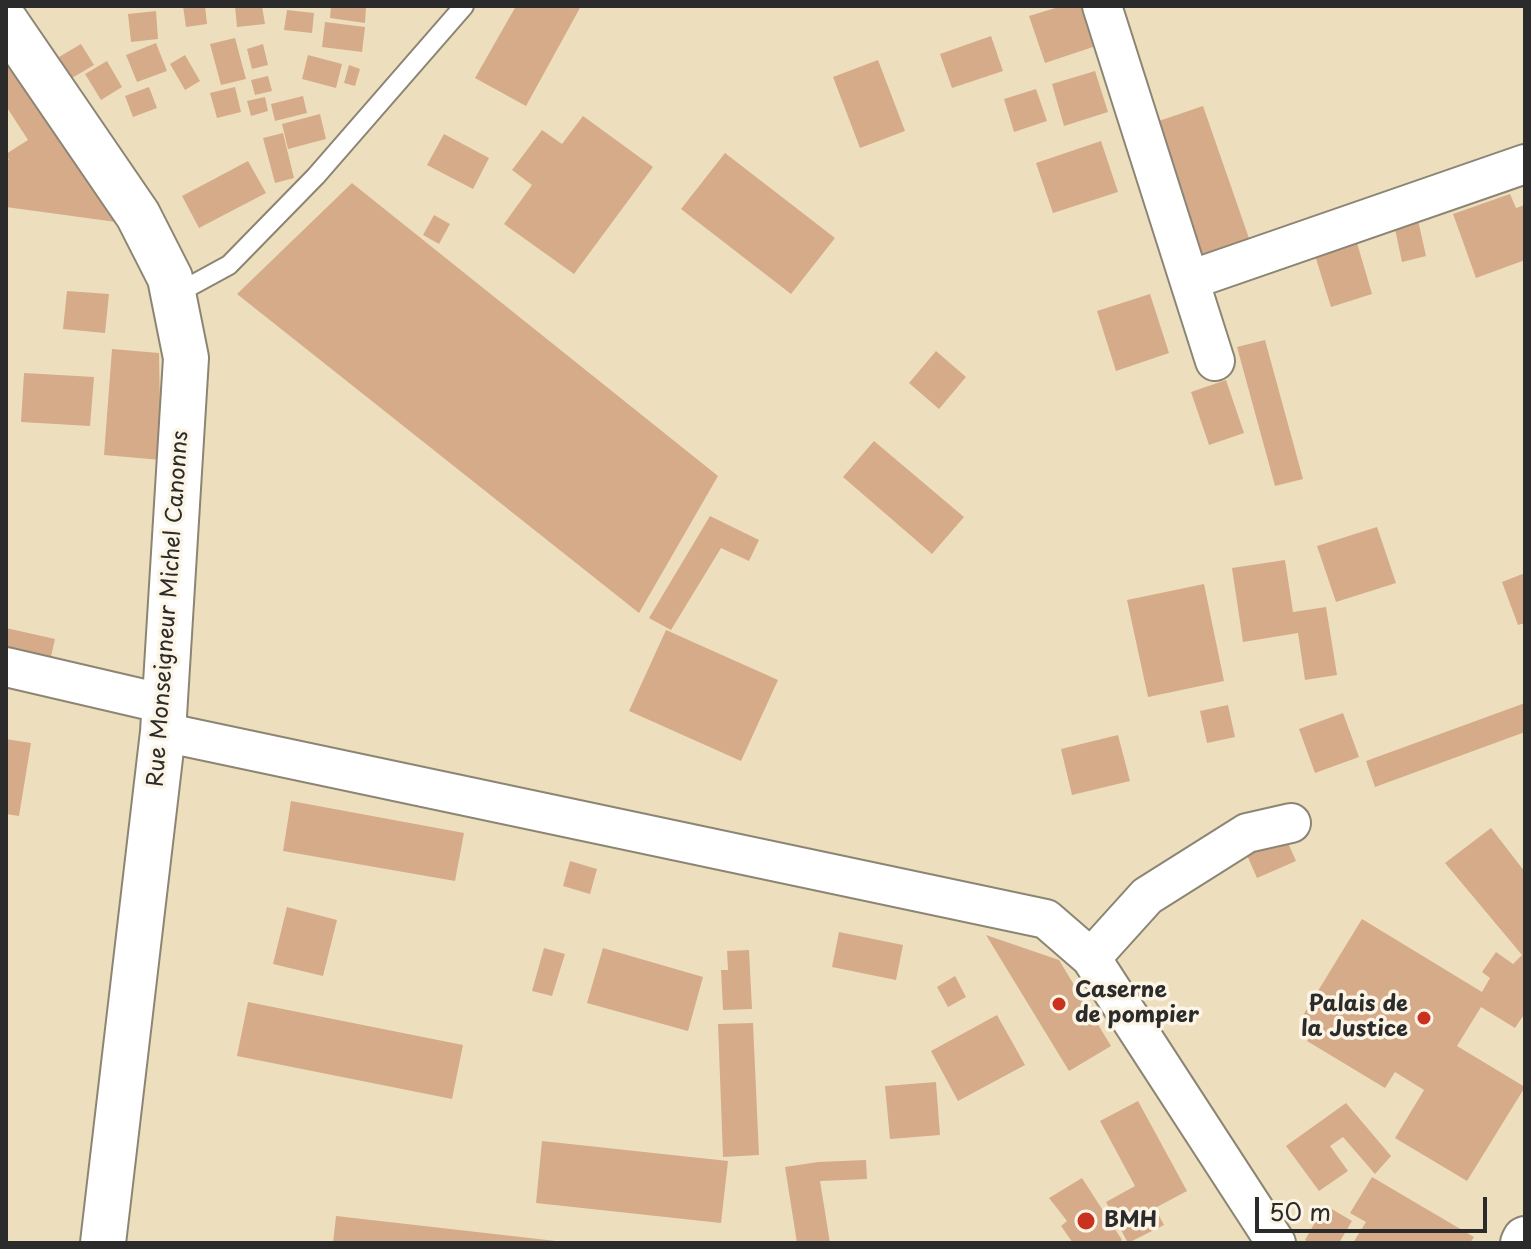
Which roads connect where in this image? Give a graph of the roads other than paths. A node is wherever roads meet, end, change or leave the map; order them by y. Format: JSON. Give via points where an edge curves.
{"nodes":[{"id":1,"x":464,"y":6,"type":"edge"},
{"id":2,"x":1102,"y":6,"type":"edge"},
{"id":3,"x":6,"y":22,"type":"edge"},
{"id":4,"x":1525,"y":164,"type":"edge"},
{"id":5,"x":1190,"y":280,"type":"junction"},
{"id":6,"x":174,"y":295,"type":"junction"},
{"id":7,"x":1215,"y":361,"type":"dead end"},
{"id":8,"x":6,"y":667,"type":"edge"},
{"id":9,"x":164,"y":718,"type":"junction"},
{"id":10,"x":1291,"y":823,"type":"dead end"},
{"id":11,"x":1091,"y":958,"type":"junction"},
{"id":12,"x":103,"y":1243,"type":"edge"},
{"id":13,"x":1276,"y":1243,"type":"edge"}],
"edges":[{"from":1,"to":6,"type":"lane","via":[[316,176],[229,265]]},
{"from":2,"to":5,"type":"street"},
{"from":3,"to":6,"type":"street","name":"Rue Monseigneur Michel Canonns","via":[[138,215]]},
{"from":4,"to":5,"type":"street"},
{"from":5,"to":7,"type":"street"},
{"from":6,"to":9,"type":"street","name":"Rue Monseigneur Michel Canonns","via":[[186,358]]},
{"from":8,"to":9,"type":"street"},
{"from":9,"to":11,"type":"street","via":[[1046,919]]},
{"from":9,"to":12,"type":"street","name":"Rue Monseigneur Michel Canonns"},
{"from":10,"to":11,"type":"street","via":[[1247,833],[1147,896]]},
{"from":11,"to":13,"type":"street"}]}
